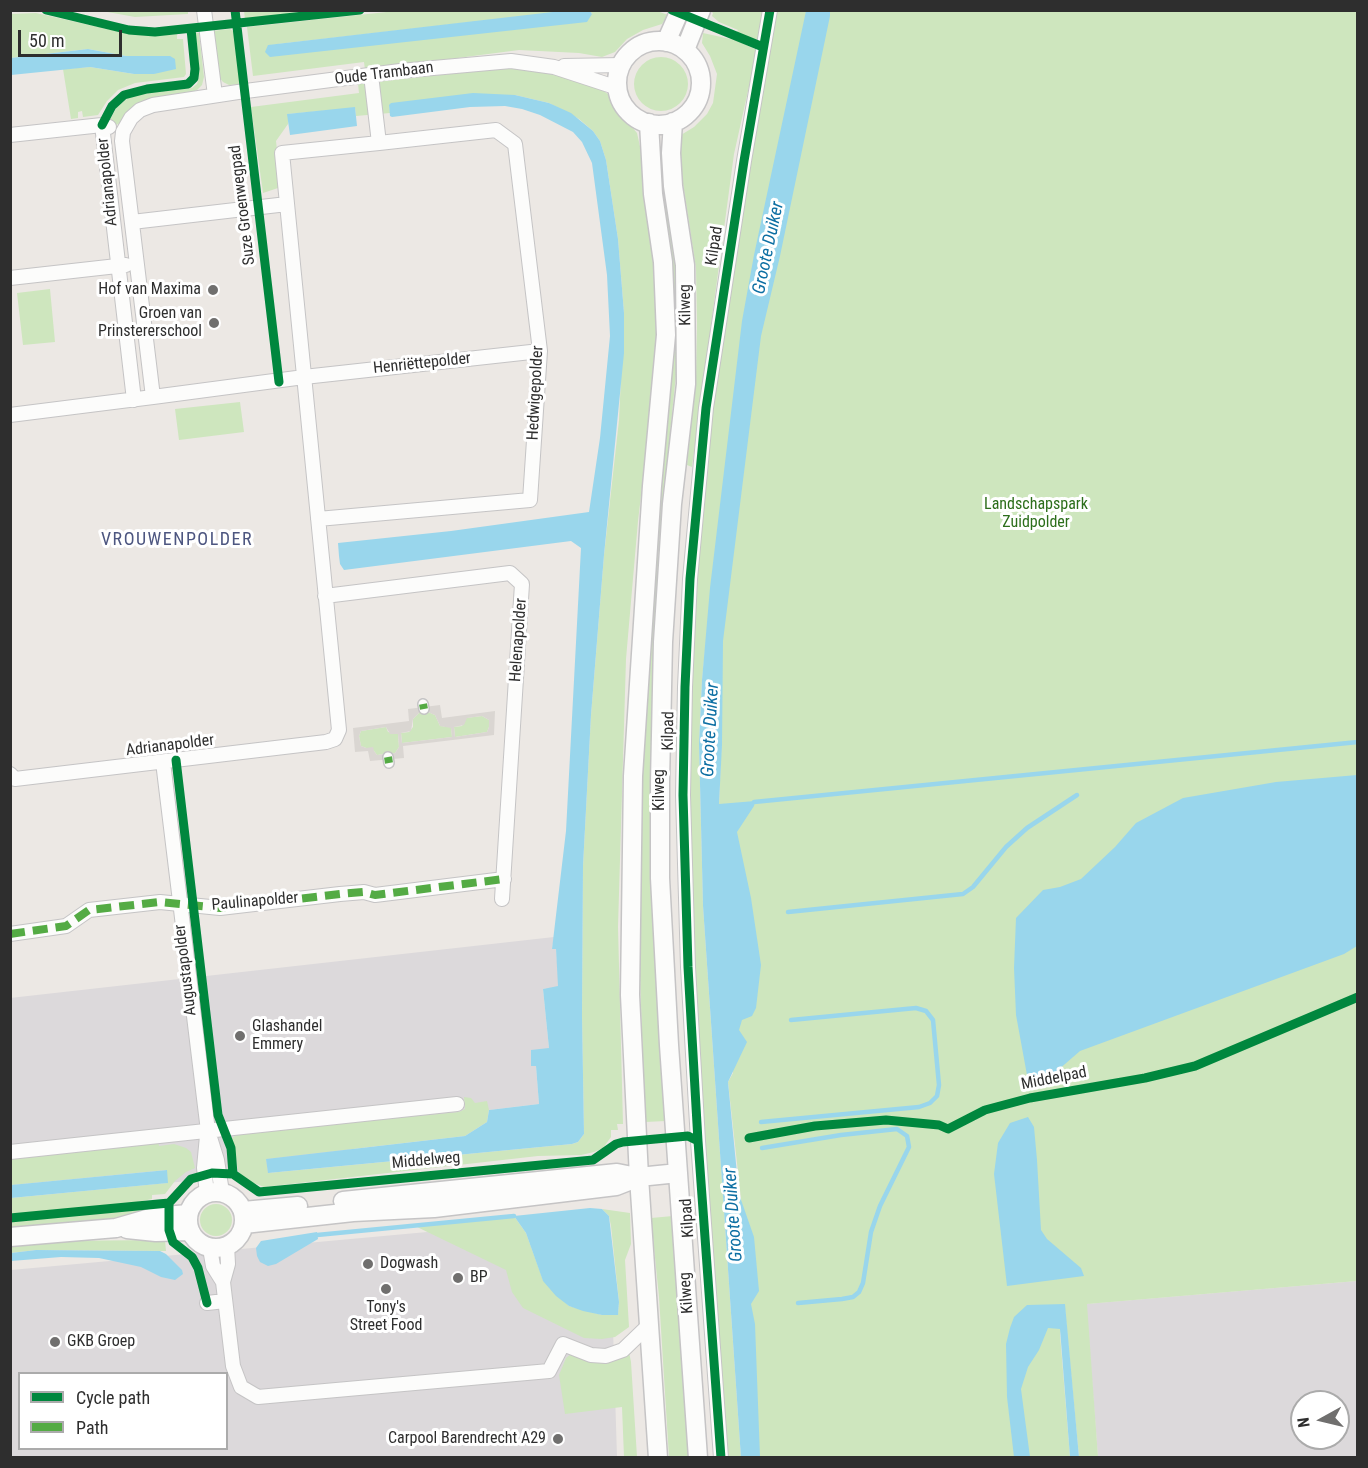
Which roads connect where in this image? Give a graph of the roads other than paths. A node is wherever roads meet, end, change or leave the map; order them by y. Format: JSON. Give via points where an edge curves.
{"nodes":[{"id":1,"x":204,"y":10,"type":"edge"},
{"id":2,"x":680,"y":10,"type":"edge"},
{"id":3,"x":701,"y":10,"type":"edge"},
{"id":4,"x":770,"y":10,"type":"edge"},
{"id":5,"x":666,"y":42,"type":"junction"},
{"id":6,"x":685,"y":50,"type":"junction"},
{"id":7,"x":622,"y":65,"type":"junction"},
{"id":8,"x":554,"y":67,"type":"junction"},
{"id":9,"x":371,"y":75,"type":"junction"},
{"id":10,"x":618,"y":88,"type":"junction"},
{"id":11,"x":215,"y":95,"type":"junction"},
{"id":12,"x":673,"y":122,"type":"junction"},
{"id":13,"x":649,"y":123,"type":"junction"},
{"id":14,"x":102,"y":125,"type":"junction"},
{"id":15,"x":123,"y":132,"type":"junction"},
{"id":16,"x":10,"y":135,"type":"edge"},
{"id":17,"x":379,"y":143,"type":"junction"},
{"id":18,"x":287,"y":204,"type":"junction"},
{"id":19,"x":132,"y":222,"type":"junction"},
{"id":20,"x":137,"y":264,"type":"junction"},
{"id":21,"x":117,"y":266,"type":"junction"},
{"id":22,"x":10,"y":278,"type":"edge"},
{"id":23,"x":540,"y":351,"type":"junction"},
{"id":24,"x":303,"y":377,"type":"junction"},
{"id":25,"x":153,"y":398,"type":"junction"},
{"id":26,"x":134,"y":400,"type":"junction"},
{"id":27,"x":10,"y":415,"type":"edge"},
{"id":28,"x":318,"y":519,"type":"junction"},
{"id":29,"x":325,"y":596,"type":"junction"},
{"id":30,"x":163,"y":762,"type":"junction"},
{"id":31,"x":10,"y":774,"type":"edge"},
{"id":32,"x":504,"y":879,"type":"junction"},
{"id":33,"x":502,"y":899,"type":"dead end"},
{"id":34,"x":180,"y":904,"type":"junction"},
{"id":35,"x":10,"y":934,"type":"edge"},
{"id":36,"x":458,"y":1104,"type":"dead end"},
{"id":37,"x":208,"y":1131,"type":"junction"},
{"id":38,"x":10,"y":1152,"type":"edge"},
{"id":39,"x":678,"y":1173,"type":"junction"},
{"id":40,"x":639,"y":1178,"type":"junction"},
{"id":41,"x":215,"y":1192,"type":"junction"},
{"id":42,"x":244,"y":1218,"type":"junction"},
{"id":43,"x":189,"y":1222,"type":"junction"},
{"id":44,"x":10,"y":1237,"type":"edge"},
{"id":45,"x":219,"y":1247,"type":"junction"},
{"id":46,"x":225,"y":1300,"type":"junction"},
{"id":47,"x":207,"y":1303,"type":"dead end"},
{"id":48,"x":649,"y":1325,"type":"junction"},
{"id":49,"x":658,"y":1458,"type":"edge"},
{"id":50,"x":698,"y":1458,"type":"edge"},
{"id":51,"x":721,"y":1458,"type":"edge"}],
"edges":[{"from":1,"to":11,"type":"street"},
{"from":2,"to":5,"type":"main road"},
{"from":3,"to":6,"type":"main road"},
{"from":4,"to":51,"type":"street","name":"Kilpad","via":[[706,408],[690,579],[685,687],[683,795],[688,967]]},
{"from":5,"to":6,"type":"main road"},
{"from":5,"to":7,"type":"main road","via":[[640,46]]},
{"from":6,"to":12,"type":"main road","via":[[696,63],[701,89],[694,106]]},
{"from":7,"to":8,"type":"street"},
{"from":7,"to":10,"type":"main road"},
{"from":8,"to":9,"type":"street","name":"Oude Trambaan","via":[[511,61]]},
{"from":8,"to":10,"type":"street"},
{"from":9,"to":11,"type":"street","name":"Oude Trambaan"},
{"from":9,"to":17,"type":"street"},
{"from":10,"to":13,"type":"main road","via":[[630,113]]},
{"from":11,"to":15,"type":"street","name":"Adrianapolder","via":[[140,110]]},
{"from":12,"to":13,"type":"main road"},
{"from":12,"to":39,"type":"main road","name":"Kilweg","via":[[671,153],[685,265],[686,384],[672,504],[663,642],[660,878]]},
{"from":13,"to":40,"type":"main road","name":"Kilweg","via":[[666,335],[633,776],[630,995]]},
{"from":14,"to":15,"type":"street"},
{"from":14,"to":16,"type":"street"},
{"from":14,"to":21,"type":"street","name":"Adrianapolder"},
{"from":15,"to":19,"type":"street","name":"Adrianapolder"},
{"from":17,"to":18,"type":"street","name":"Hedwigepolder","via":[[282,153]]},
{"from":17,"to":23,"type":"street","name":"Hedwigepolder","via":[[495,130],[515,144]]},
{"from":18,"to":19,"type":"street"},
{"from":18,"to":24,"type":"street","name":"Hedwigepolder"},
{"from":19,"to":20,"type":"street","name":"Adrianapolder"},
{"from":20,"to":21,"type":"street"},
{"from":20,"to":25,"type":"street","name":"Adrianapolder"},
{"from":21,"to":22,"type":"street"},
{"from":21,"to":26,"type":"street","name":"Adrianapolder"},
{"from":23,"to":24,"type":"street","name":"Henriëttepolder"},
{"from":23,"to":28,"type":"street","name":"Hedwigepolder","via":[[530,501]]},
{"from":24,"to":25,"type":"street"},
{"from":24,"to":28,"type":"street","name":"Adrianapolder"},
{"from":25,"to":26,"type":"street"},
{"from":26,"to":27,"type":"street"},
{"from":28,"to":29,"type":"street","name":"Adrianapolder"},
{"from":29,"to":30,"type":"street","name":"Adrianapolder","via":[[339,730],[335,739]]},
{"from":29,"to":32,"type":"street","name":"Helenapolder","via":[[510,573],[522,584]]},
{"from":30,"to":31,"type":"street","name":"Adrianapolder","via":[[15,779]]},
{"from":30,"to":34,"type":"street","name":"Augustapolder"},
{"from":32,"to":33,"type":"street","name":"Helenapolder"},
{"from":32,"to":34,"type":"street","name":"Paulinapolder","via":[[220,908]]},
{"from":34,"to":35,"type":"street","name":"Paulinapolder","via":[[160,902],[89,910],[66,926]]},
{"from":34,"to":37,"type":"street","name":"Augustapolder"},
{"from":36,"to":37,"type":"street"},
{"from":37,"to":38,"type":"street"},
{"from":37,"to":41,"type":"street","name":"Augustapolder","via":[[218,1160]]},
{"from":39,"to":40,"type":"main road"},
{"from":39,"to":50,"type":"main road","name":"Kilweg"},
{"from":40,"to":42,"type":"main road","via":[[616,1186],[434,1208]]},
{"from":40,"to":48,"type":"main road","name":"Kilweg"},
{"from":41,"to":42,"type":"main road","via":[[231,1196]]},
{"from":41,"to":43,"type":"main road","via":[[198,1197]]},
{"from":42,"to":45,"type":"main road","via":[[235,1241]]},
{"from":43,"to":44,"type":"main road","via":[[156,1232],[116,1228]]},
{"from":43,"to":45,"type":"main road","via":[[195,1239],[202,1245]]},
{"from":45,"to":46,"type":"street","via":[[213,1266],[223,1281]]},
{"from":46,"to":47,"type":"street"},
{"from":46,"to":48,"type":"street","via":[[233,1366],[241,1387],[258,1397],[549,1371],[563,1344],[591,1355],[606,1356],[623,1350]]},
{"from":48,"to":49,"type":"main road","name":"Kilweg"}]}
